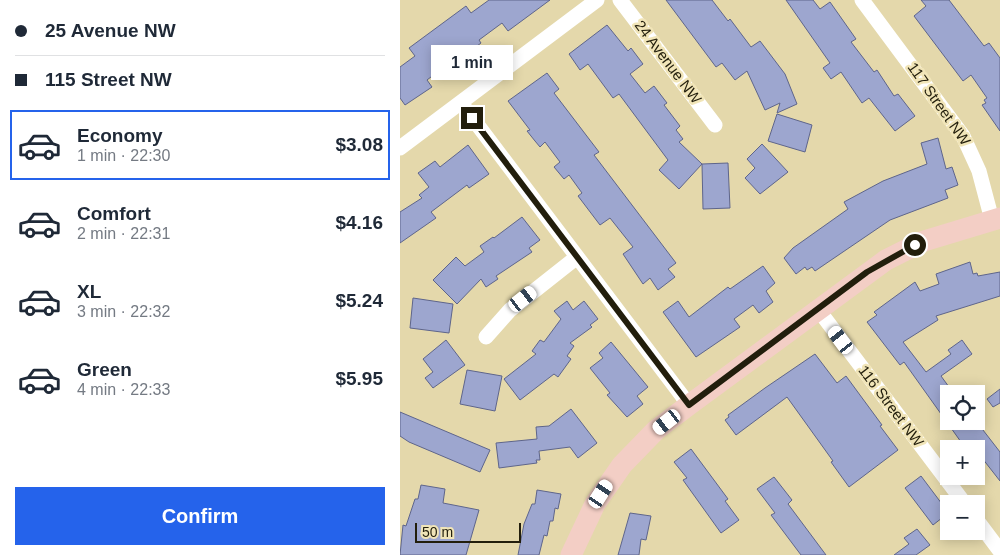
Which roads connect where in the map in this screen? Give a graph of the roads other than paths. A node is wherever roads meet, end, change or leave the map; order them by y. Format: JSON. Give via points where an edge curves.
{"nodes":[{"id":1,"x":597,"y":0,"type":"edge"},
{"id":2,"x":620,"y":0,"type":"edge"},
{"id":3,"x":862,"y":0,"type":"edge"},
{"id":4,"x":461,"y":102,"type":"junction"},
{"id":5,"x":715,"y":125,"type":"dead end"},
{"id":6,"x":400,"y":148,"type":"edge"},
{"id":7,"x":996,"y":219,"type":"edge"},
{"id":8,"x":577,"y":257,"type":"junction"},
{"id":9,"x":817,"y":308,"type":"junction"},
{"id":10,"x":486,"y":337,"type":"dead end"},
{"id":11,"x":689,"y":405,"type":"junction"},
{"id":12,"x":957,"y":495,"type":"edge"},
{"id":13,"x":985,"y":531,"type":"edge"},
{"id":14,"x":1000,"y":551,"type":"edge"},
{"id":15,"x":571,"y":555,"type":"edge"}],
"edges":[{"from":1,"to":4,"type":"street"},
{"from":2,"to":5,"type":"street","name":"24 Avenue NW"},
{"from":3,"to":7,"type":"street","name":"117 Street NW","via":[[960,130]]},
{"from":4,"to":6,"type":"street"},
{"from":4,"to":8,"type":"street"},
{"from":7,"to":9,"type":"street","via":[[905,249]]},
{"from":8,"to":10,"type":"street","via":[[510,310]]},
{"from":8,"to":11,"type":"street"},
{"from":9,"to":11,"type":"street"},
{"from":9,"to":12,"type":"street","name":"116 Street NW"},
{"from":11,"to":15,"type":"street","via":[[650,436],[622,465],[595,504]]},
{"from":13,"to":14,"type":"street"}]}
